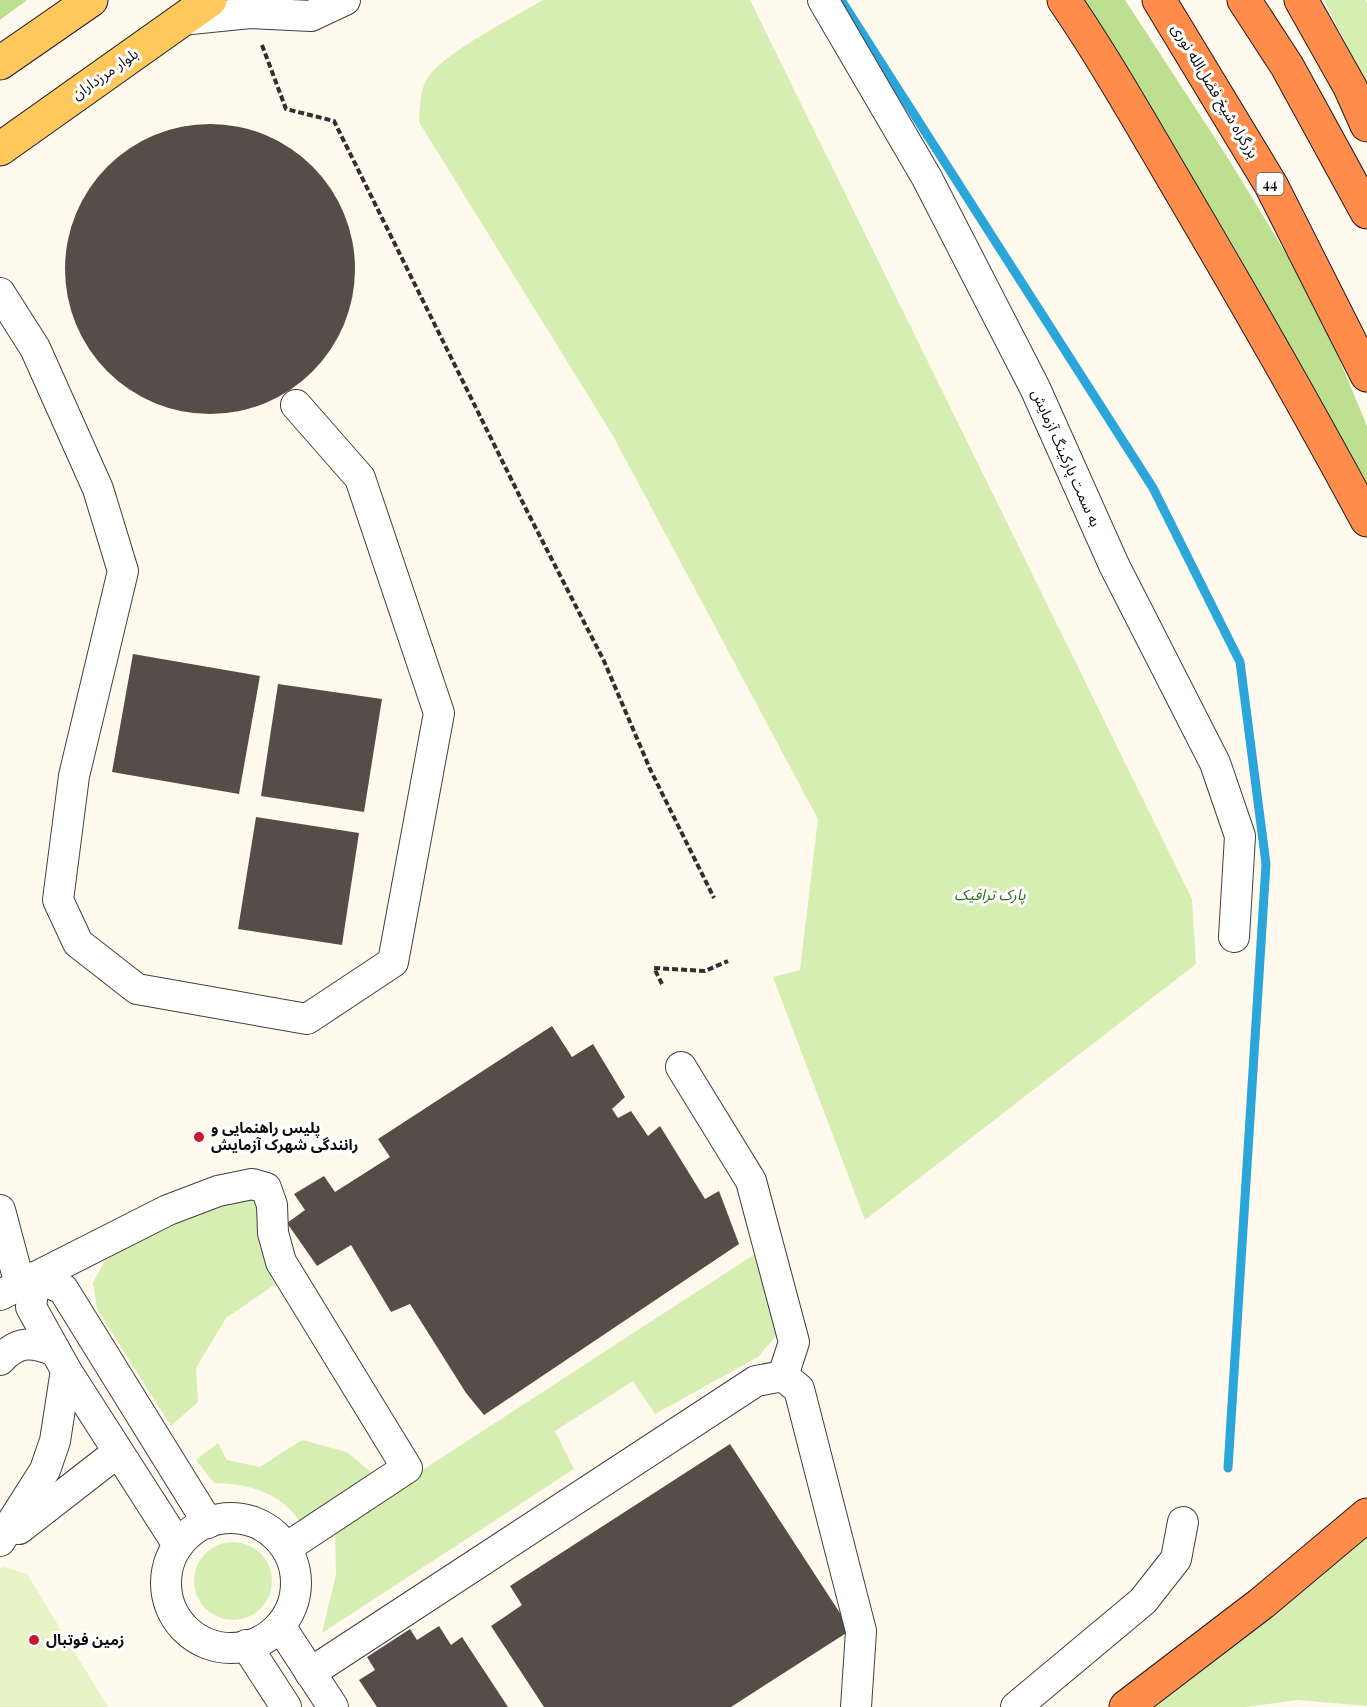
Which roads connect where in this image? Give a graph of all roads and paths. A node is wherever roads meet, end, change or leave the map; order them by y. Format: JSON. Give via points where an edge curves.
{"nodes":[{"id":1,"x":91,"y":0,"type":"edge"},
{"id":2,"x":210,"y":0,"type":"edge"},
{"id":3,"x":345,"y":0,"type":"edge"},
{"id":4,"x":823,"y":0,"type":"edge"},
{"id":5,"x":1064,"y":0,"type":"edge"},
{"id":6,"x":1159,"y":0,"type":"edge"},
{"id":7,"x":1244,"y":0,"type":"edge"},
{"id":8,"x":1301,"y":0,"type":"edge"},
{"id":9,"x":250,"y":13,"type":"junction"},
{"id":10,"x":182,"y":20,"type":"junction"},
{"id":11,"x":0,"y":63,"type":"edge"},
{"id":12,"x":1367,"y":125,"type":"edge"},
{"id":13,"x":0,"y":149,"type":"edge"},
{"id":14,"x":1367,"y":212,"type":"edge"},
{"id":15,"x":0,"y":293,"type":"edge"},
{"id":16,"x":1367,"y":375,"type":"edge"},
{"id":17,"x":296,"y":405,"type":"dead end"},
{"id":18,"x":1367,"y":520,"type":"edge"},
{"id":19,"x":714,"y":898,"type":"dead end"},
{"id":20,"x":1234,"y":937,"type":"dead end"},
{"id":21,"x":728,"y":961,"type":"dead end"},
{"id":22,"x":662,"y":984,"type":"dead end"},
{"id":23,"x":681,"y":1067,"type":"dead end"},
{"id":24,"x":0,"y":1210,"type":"edge"},
{"id":25,"x":18,"y":1285,"type":"edge"},
{"id":26,"x":0,"y":1360,"type":"edge"},
{"id":27,"x":60,"y":1360,"type":"junction"},
{"id":28,"x":783,"y":1376,"type":"junction"},
{"id":29,"x":118,"y":1452,"type":"junction"},
{"id":30,"x":1367,"y":1515,"type":"edge"},
{"id":31,"x":1183,"y":1522,"type":"dead end"},
{"id":32,"x":208,"y":1523,"type":"junction"},
{"id":33,"x":0,"y":1542,"type":"edge"},
{"id":34,"x":178,"y":1545,"type":"junction"},
{"id":35,"x":286,"y":1548,"type":"junction"},
{"id":36,"x":280,"y":1626,"type":"junction"},
{"id":37,"x":246,"y":1645,"type":"junction"},
{"id":38,"x":310,"y":1673,"type":"junction"},
{"id":39,"x":286,"y":1707,"type":"edge"},
{"id":40,"x":333,"y":1707,"type":"edge"},
{"id":41,"x":856,"y":1707,"type":"edge"},
{"id":42,"x":1016,"y":1707,"type":"edge"},
{"id":43,"x":1126,"y":1707,"type":"edge"}],
"edges":[{"from":1,"to":11,"type":"main road"},
{"from":2,"to":10,"type":"main road","name":"بلوار مرزداران"},
{"from":3,"to":9,"type":"lane","via":[[311,16]]},
{"from":4,"to":20,"type":"lane","name":"به سمت پارکینگ آزمایش","via":[[927,178],[1008,335],[1114,565],[1215,763],[1240,836]]},
{"from":5,"to":18,"type":"highway","via":[[1241,294]]},
{"from":6,"to":16,"type":"highway","name":"بزرگراه شیخ فضل‌الله نوری","number":"44","via":[[1271,184]]},
{"from":7,"to":14,"type":"highway","via":[[1287,66]]},
{"from":8,"to":12,"type":"highway"},
{"from":9,"to":10,"type":"lane"},
{"from":9,"to":19,"type":"path","via":[[286,109],[334,121],[604,661],[650,769]]},
{"from":10,"to":13,"type":"main road","name":"بلوار مرزداران"},
{"from":15,"to":17,"type":"lane","via":[[35,348],[94,478],[123,571],[74,776],[58,900],[78,943],[137,989],[307,1019],[393,962],[439,713],[360,478]]},
{"from":21,"to":22,"type":"path","via":[[705,971],[654,968]]},
{"from":23,"to":28,"type":"lane","via":[[751,1180],[794,1342]]},
{"from":24,"to":25,"type":"lane"},
{"from":25,"to":27,"type":"lane"},
{"from":25,"to":32,"type":"lane","via":[[63,1289]]},
{"from":25,"to":35,"type":"lane","via":[[168,1210],[218,1191],[252,1184],[266,1188],[281,1262],[407,1468]]},
{"from":26,"to":27,"type":"lane","via":[[10,1349],[33,1343]]},
{"from":27,"to":29,"type":"lane"},
{"from":27,"to":33,"type":"lane","via":[[55,1441],[45,1470]]},
{"from":28,"to":38,"type":"lane","via":[[756,1381]]},
{"from":28,"to":41,"type":"lane","via":[[799,1389],[861,1631]]},
{"from":29,"to":33,"type":"lane"},
{"from":29,"to":34,"type":"lane"},
{"from":30,"to":43,"type":"highway","via":[[1278,1590]]},
{"from":31,"to":42,"type":"lane","via":[[1176,1558],[1143,1601]]},
{"from":32,"to":34,"type":"lane","via":[[196,1528]]},
{"from":32,"to":35,"type":"lane","via":[[235,1518],[255,1522],[273,1533]]},
{"from":34,"to":37,"type":"lane","via":[[165,1580],[167,1600],[176,1619],[191,1635],[211,1646]]},
{"from":35,"to":36,"type":"lane","via":[[295,1569],[296,1592]]},
{"from":36,"to":37,"type":"lane","via":[[256,1643]]},
{"from":36,"to":38,"type":"lane"},
{"from":37,"to":39,"type":"lane"},
{"from":38,"to":40,"type":"lane"}]}
